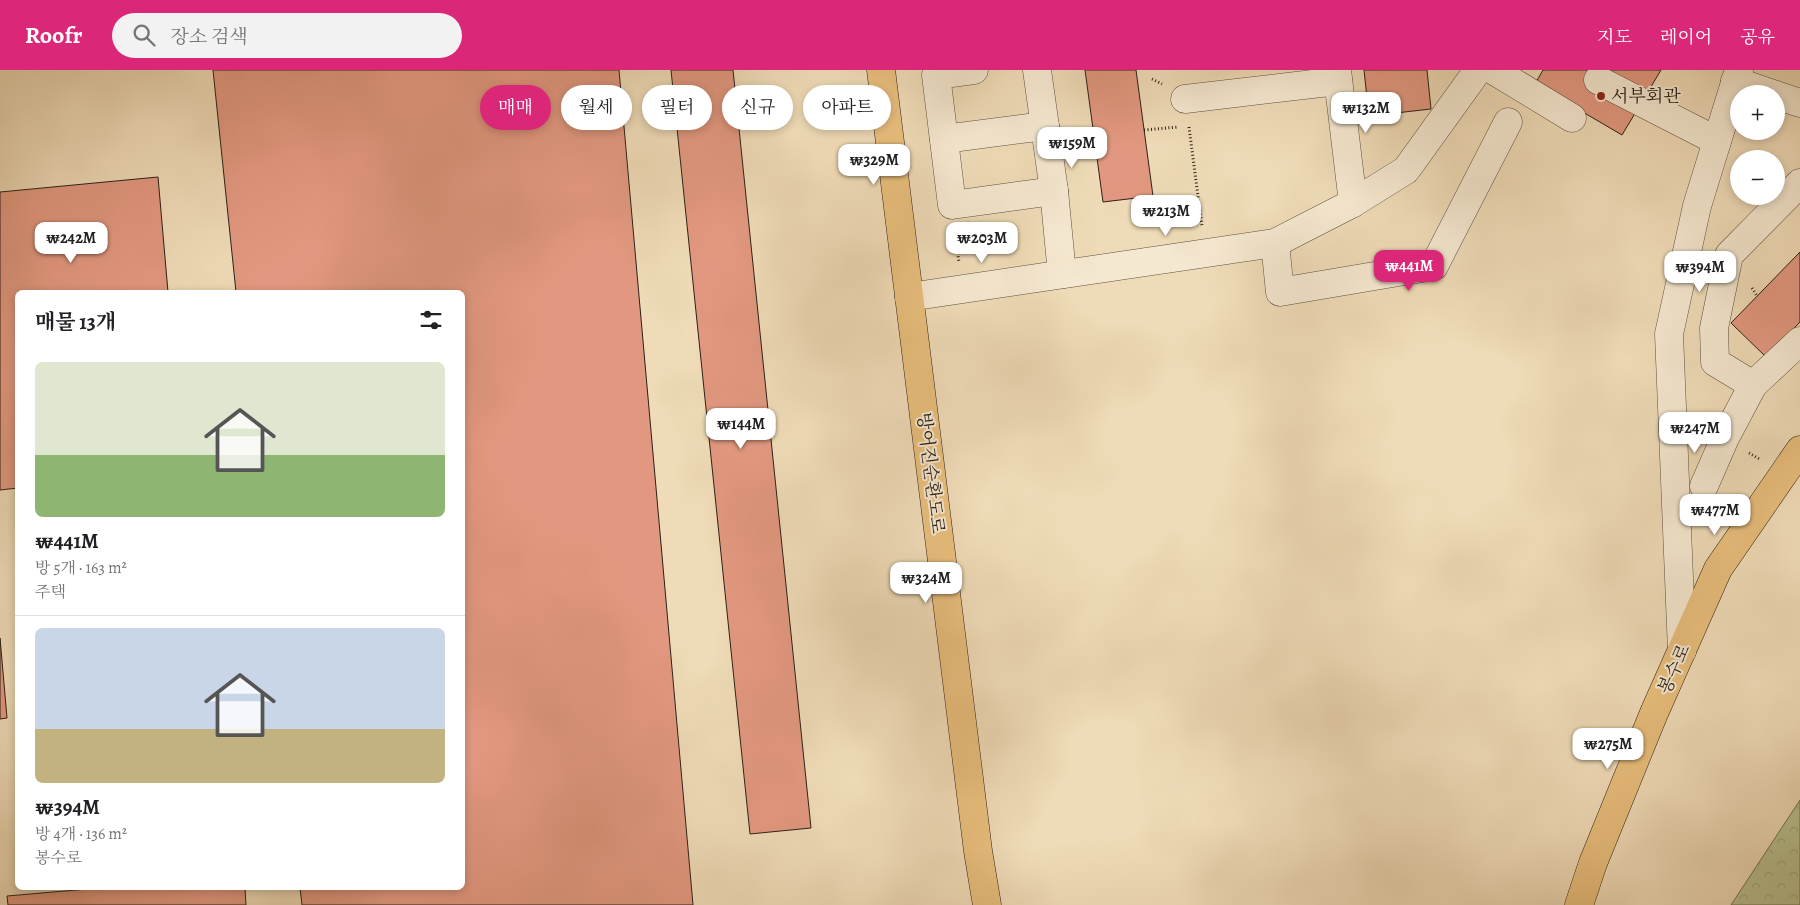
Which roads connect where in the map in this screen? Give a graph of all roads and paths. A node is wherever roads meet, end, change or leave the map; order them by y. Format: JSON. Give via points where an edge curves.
{"nodes":[{"id":1,"x":881,"y":70,"type":"edge"},
{"id":2,"x":974,"y":70,"type":"edge"},
{"id":3,"x":1037,"y":70,"type":"edge"},
{"id":4,"x":1494,"y":70,"type":"edge"},
{"id":5,"x":1737,"y":75,"type":"edge"},
{"id":6,"x":1338,"y":76,"type":"edge"},
{"id":7,"x":1469,"y":76,"type":"edge"},
{"id":8,"x":1598,"y":80,"type":"dead end"},
{"id":9,"x":1756,"y":85,"type":"edge"},
{"id":10,"x":1785,"y":98,"type":"edge"},
{"id":11,"x":1185,"y":99,"type":"dead end"},
{"id":12,"x":1800,"y":103,"type":"edge"},
{"id":13,"x":1572,"y":118,"type":"dead end"},
{"id":14,"x":1508,"y":122,"type":"dead end"},
{"id":15,"x":1045,"y":126,"type":"junction"},
{"id":16,"x":1144,"y":130,"type":"dead end"},
{"id":17,"x":944,"y":139,"type":"junction"},
{"id":18,"x":1717,"y":141,"type":"junction"},
{"id":19,"x":1800,"y":183,"type":"edge"},
{"id":20,"x":1054,"y":191,"type":"junction"},
{"id":21,"x":1353,"y":202,"type":"junction"},
{"id":22,"x":952,"y":205,"type":"junction"},
{"id":23,"x":1203,"y":232,"type":"dead end"},
{"id":24,"x":1275,"y":243,"type":"junction"},
{"id":25,"x":1062,"y":274,"type":"junction"},
{"id":26,"x":962,"y":288,"type":"junction"},
{"id":27,"x":910,"y":297,"type":"junction"},
{"id":28,"x":1800,"y":341,"type":"edge"},
{"id":29,"x":1753,"y":386,"type":"junction"},
{"id":30,"x":1725,"y":438,"type":"junction"},
{"id":31,"x":1800,"y":450,"type":"edge"},
{"id":32,"x":1783,"y":474,"type":"junction"},
{"id":33,"x":1704,"y":486,"type":"dead end"},
{"id":34,"x":1682,"y":651,"type":"junction"},
{"id":35,"x":987,"y":905,"type":"edge"},
{"id":36,"x":1579,"y":905,"type":"edge"}],
"edges":[{"from":1,"to":27,"type":"main road","name":"방어진순환도로"},
{"from":2,"to":17,"type":"street","via":[[936,75]]},
{"from":3,"to":15,"type":"street"},
{"from":4,"to":13,"type":"street"},
{"from":5,"to":9,"type":"street"},
{"from":5,"to":18,"type":"street"},
{"from":6,"to":11,"type":"street"},
{"from":6,"to":21,"type":"street"},
{"from":7,"to":21,"type":"street","via":[[1406,170]]},
{"from":8,"to":18,"type":"street"},
{"from":10,"to":12,"type":"street"},
{"from":14,"to":24,"type":"street","via":[[1434,266],[1280,292]]},
{"from":15,"to":17,"type":"street"},
{"from":15,"to":20,"type":"street"},
{"from":16,"to":23,"type":"path","via":[[1189,126]]},
{"from":17,"to":22,"type":"street"},
{"from":18,"to":34,"type":"street","via":[[1697,206],[1669,334]]},
{"from":19,"to":29,"type":"street","via":[[1729,255],[1714,328],[1715,362]]},
{"from":20,"to":22,"type":"street"},
{"from":20,"to":25,"type":"street"},
{"from":21,"to":24,"type":"street"},
{"from":22,"to":26,"type":"path"},
{"from":24,"to":25,"type":"street"},
{"from":25,"to":26,"type":"street"},
{"from":26,"to":27,"type":"street"},
{"from":27,"to":35,"type":"main road","name":"방어진순환도로"},
{"from":28,"to":29,"type":"street"},
{"from":29,"to":30,"type":"street"},
{"from":30,"to":32,"type":"path"},
{"from":30,"to":33,"type":"street"},
{"from":31,"to":32,"type":"main road","name":"봉수로"},
{"from":32,"to":34,"type":"main road","name":"봉수로","via":[[1718,569]]},
{"from":34,"to":36,"type":"main road","name":"봉수로","via":[[1592,862]]}]}
